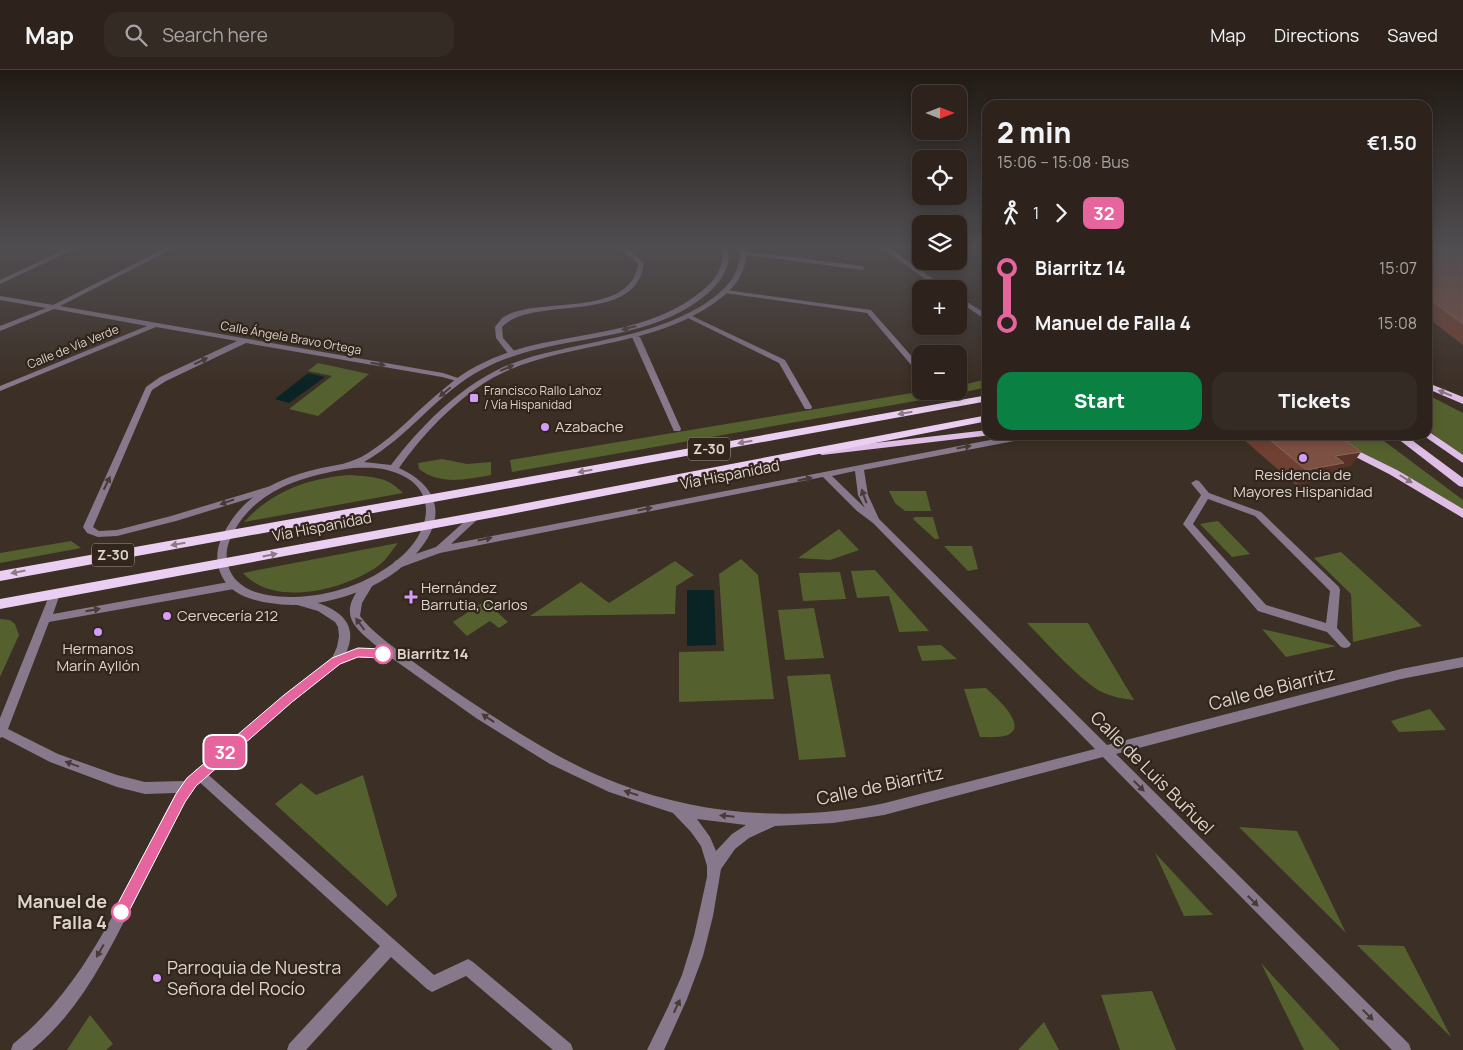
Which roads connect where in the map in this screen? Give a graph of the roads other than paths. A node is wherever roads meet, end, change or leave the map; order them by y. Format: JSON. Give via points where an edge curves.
{"nodes":[{"id":1,"x":80,"y":294,"type":"edge"},
{"id":2,"x":618,"y":294,"type":"edge"},
{"id":3,"x":703,"y":294,"type":"edge"},
{"id":4,"x":724,"y":294,"type":"edge"},
{"id":5,"x":739,"y":294,"type":"edge"},
{"id":6,"x":0,"y":298,"type":"edge"},
{"id":7,"x":967,"y":305,"type":"edge"},
{"id":8,"x":52,"y":308,"type":"junction"},
{"id":9,"x":982,"y":315,"type":"edge"},
{"id":10,"x":690,"y":317,"type":"junction"},
{"id":11,"x":154,"y":326,"type":"junction"},
{"id":12,"x":0,"y":328,"type":"edge"},
{"id":13,"x":636,"y":337,"type":"junction"},
{"id":14,"x":244,"y":341,"type":"junction"},
{"id":15,"x":513,"y":354,"type":"junction"},
{"id":16,"x":912,"y":361,"type":"edge"},
{"id":17,"x":460,"y":380,"type":"junction"},
{"id":18,"x":1432,"y":388,"type":"edge"},
{"id":19,"x":0,"y":390,"type":"edge"},
{"id":20,"x":982,"y":399,"type":"edge"},
{"id":21,"x":1463,"y":401,"type":"edge"},
{"id":22,"x":808,"y":407,"type":"dead end"},
{"id":23,"x":982,"y":419,"type":"edge"},
{"id":24,"x":678,"y":430,"type":"dead end"},
{"id":25,"x":982,"y":434,"type":"edge"},
{"id":26,"x":1432,"y":437,"type":"edge"},
{"id":27,"x":1003,"y":440,"type":"edge"},
{"id":28,"x":1405,"y":440,"type":"edge"},
{"id":29,"x":1334,"y":443,"type":"edge"},
{"id":30,"x":800,"y":454,"type":"junction"},
{"id":31,"x":1463,"y":460,"type":"edge"},
{"id":32,"x":353,"y":465,"type":"junction"},
{"id":33,"x":859,"y":468,"type":"junction"},
{"id":34,"x":393,"y":469,"type":"junction"},
{"id":35,"x":826,"y":475,"type":"junction"},
{"id":36,"x":1196,"y":483,"type":"dead end"},
{"id":37,"x":1463,"y":483,"type":"edge"},
{"id":38,"x":274,"y":488,"type":"junction"},
{"id":39,"x":1206,"y":495,"type":"junction"},
{"id":40,"x":430,"y":498,"type":"junction"},
{"id":41,"x":1463,"y":514,"type":"edge"},
{"id":42,"x":476,"y":516,"type":"junction"},
{"id":43,"x":876,"y":521,"type":"junction"},
{"id":44,"x":429,"y":524,"type":"junction"},
{"id":45,"x":226,"y":535,"type":"junction"},
{"id":46,"x":438,"y":550,"type":"junction"},
{"id":47,"x":1308,"y":551,"type":"dead end"},
{"id":48,"x":1297,"y":553,"type":"junction"},
{"id":49,"x":222,"y":564,"type":"junction"},
{"id":50,"x":399,"y":564,"type":"junction"},
{"id":51,"x":0,"y":576,"type":"edge"},
{"id":52,"x":369,"y":583,"type":"junction"},
{"id":53,"x":234,"y":585,"type":"junction"},
{"id":54,"x":55,"y":594,"type":"junction"},
{"id":55,"x":298,"y":601,"type":"junction"},
{"id":56,"x":0,"y":604,"type":"edge"},
{"id":57,"x":45,"y":619,"type":"junction"},
{"id":58,"x":1331,"y":629,"type":"junction"},
{"id":59,"x":1345,"y":644,"type":"dead end"},
{"id":60,"x":395,"y":656,"type":"junction"},
{"id":61,"x":336,"y":661,"type":"junction"},
{"id":62,"x":1463,"y":662,"type":"edge"},
{"id":63,"x":0,"y":732,"type":"edge"},
{"id":64,"x":1104,"y":751,"type":"junction"},
{"id":65,"x":200,"y":774,"type":"junction"},
{"id":66,"x":188,"y":787,"type":"junction"},
{"id":67,"x":677,"y":808,"type":"junction"},
{"id":68,"x":776,"y":821,"type":"junction"},
{"id":69,"x":714,"y":867,"type":"junction"},
{"id":70,"x":391,"y":946,"type":"junction"},
{"id":71,"x":19,"y":1050,"type":"edge"},
{"id":72,"x":295,"y":1050,"type":"edge"},
{"id":73,"x":565,"y":1050,"type":"edge"},
{"id":74,"x":655,"y":1050,"type":"edge"},
{"id":75,"x":1403,"y":1050,"type":"edge"}],
"edges":[{"from":1,"to":8,"type":"street"},
{"from":2,"to":15,"type":"street","via":[[591,304],[540,309],[502,320],[497,330],[498,339]]},
{"from":3,"to":15,"type":"street","one_way":true,"via":[[677,311],[633,327]]},
{"from":4,"to":10,"type":"street"},
{"from":5,"to":16,"type":"street","via":[[869,311]]},
{"from":6,"to":8,"type":"street","name":"Calle Ángela Bravo Ortega"},
{"from":7,"to":9,"type":"street"},
{"from":8,"to":11,"type":"street","name":"Calle Ángela Bravo Ortega"},
{"from":8,"to":12,"type":"street"},
{"from":10,"to":13,"type":"street"},
{"from":10,"to":22,"type":"street","via":[[782,362]]},
{"from":11,"to":14,"type":"street","name":"Calle Ángela Bravo Ortega"},
{"from":11,"to":19,"type":"street","name":"Calle de Vía Verde"},
{"from":13,"to":24,"type":"street"},
{"from":34,"to":13,"type":"street","one_way":true,"via":[[413,442],[484,380],[533,359]]},
{"from":14,"to":17,"type":"street","name":"Calle Ángela Bravo Ortega","one_way":true},
{"from":38,"to":14,"type":"street","one_way":true,"via":[[117,533],[98,534],[88,527],[149,389],[163,378]]},
{"from":15,"to":17,"type":"street","via":[[486,364]]},
{"from":17,"to":32,"type":"street","one_way":true,"via":[[379,449]]},
{"from":21,"to":18,"type":"main road","one_way":true},
{"from":20,"to":40,"type":"highway","name":"Vía Hispanidad","number":"Z-30","one_way":true},
{"from":23,"to":30,"type":"highway","name":"Vía Hispanidad","number":"Z-30"},
{"from":25,"to":30,"type":"main road"},
{"from":26,"to":31,"type":"main road"},
{"from":33,"to":27,"type":"street","name":"Vía Hispanidad","one_way":true},
{"from":28,"to":37,"type":"main road"},
{"from":29,"to":41,"type":"main road","one_way":true,"via":[[1363,455]]},
{"from":30,"to":42,"type":"highway","name":"Vía Hispanidad","number":"Z-30"},
{"from":32,"to":34,"type":"street"},
{"from":32,"to":38,"type":"street","via":[[312,473]]},
{"from":33,"to":35,"type":"street","name":"Vía Hispanidad"},
{"from":43,"to":33,"type":"street","name":"Calle de Luis Buñuel","one_way":true,"via":[[863,495]]},
{"from":34,"to":40,"type":"street","via":[[422,485]]},
{"from":35,"to":43,"type":"street","name":"Calle de Luis Buñuel"},
{"from":46,"to":35,"type":"street","name":"Vía Hispanidad","one_way":true},
{"from":36,"to":39,"type":"street"},
{"from":38,"to":45,"type":"street","via":[[238,515]]},
{"from":39,"to":48,"type":"street","via":[[1258,514]]},
{"from":39,"to":58,"type":"street","via":[[1188,524],[1262,608]]},
{"from":40,"to":44,"type":"street","name":"Vía Hispanidad"},
{"from":40,"to":45,"type":"highway","name":"Vía Hispanidad","number":"Z-30"},
{"from":42,"to":44,"type":"highway","name":"Vía Hispanidad","number":"Z-30"},
{"from":42,"to":46,"type":"street","name":"Vía Hispanidad"},
{"from":43,"to":64,"type":"street","name":"Calle de Luis Buñuel"},
{"from":49,"to":44,"type":"highway","name":"Vía Hispanidad","number":"Z-30","one_way":true},
{"from":44,"to":50,"type":"street","name":"Vía Hispanidad","via":[[423,538]]},
{"from":45,"to":49,"type":"street"},
{"from":45,"to":51,"type":"highway","name":"Vía Hispanidad","number":"Z-30","one_way":true},
{"from":46,"to":50,"type":"street","name":"Vía Hispanidad"},
{"from":47,"to":48,"type":"street"},
{"from":48,"to":58,"type":"street","via":[[1335,590]]},
{"from":49,"to":53,"type":"street"},
{"from":49,"to":54,"type":"highway","name":"Vía Hispanidad","number":"Z-30"},
{"from":50,"to":52,"type":"street","name":"Vía Hispanidad"},
{"from":52,"to":55,"type":"street","name":"Vía Hispanidad","via":[[346,592]]},
{"from":60,"to":52,"type":"street","name":"Calle de Biarritz","one_way":true,"via":[[367,633],[355,618],[357,602]]},
{"from":53,"to":55,"type":"street","name":"Vía Hispanidad","via":[[261,598]]},
{"from":57,"to":53,"type":"street","one_way":true},
{"from":54,"to":56,"type":"highway","name":"Vía Hispanidad","number":"Z-30"},
{"from":54,"to":57,"type":"street"},
{"from":55,"to":61,"type":"street","via":[[328,610],[340,619],[346,639]]},
{"from":57,"to":63,"type":"street"},
{"from":58,"to":59,"type":"street"},
{"from":60,"to":61,"type":"street","via":[[358,653]]},
{"from":67,"to":60,"type":"street","name":"Calle de Biarritz","one_way":true,"via":[[612,788],[553,760]]},
{"from":61,"to":65,"type":"street"},
{"from":62,"to":64,"type":"street","name":"Calle de Biarritz","via":[[1401,674]]},
{"from":66,"to":63,"type":"street","one_way":true,"via":[[145,788],[117,781],[54,758]]},
{"from":64,"to":68,"type":"street","name":"Calle de Biarritz","via":[[884,809],[820,819]]},
{"from":64,"to":75,"type":"street","name":"Calle de Luis Buñuel","one_way":true},
{"from":65,"to":66,"type":"street"},
{"from":65,"to":70,"type":"street"},
{"from":66,"to":71,"type":"street","one_way":true,"via":[[78,988],[47,1026]]},
{"from":68,"to":67,"type":"street","name":"Calle de Biarritz","one_way":true},
{"from":67,"to":69,"type":"street","via":[[705,840]]},
{"from":68,"to":69,"type":"street","via":[[739,836],[725,849]]},
{"from":74,"to":69,"type":"street","one_way":true,"via":[[692,969],[705,924]]},
{"from":70,"to":72,"type":"street"},
{"from":70,"to":73,"type":"street","via":[[432,984],[468,967]]}]}
